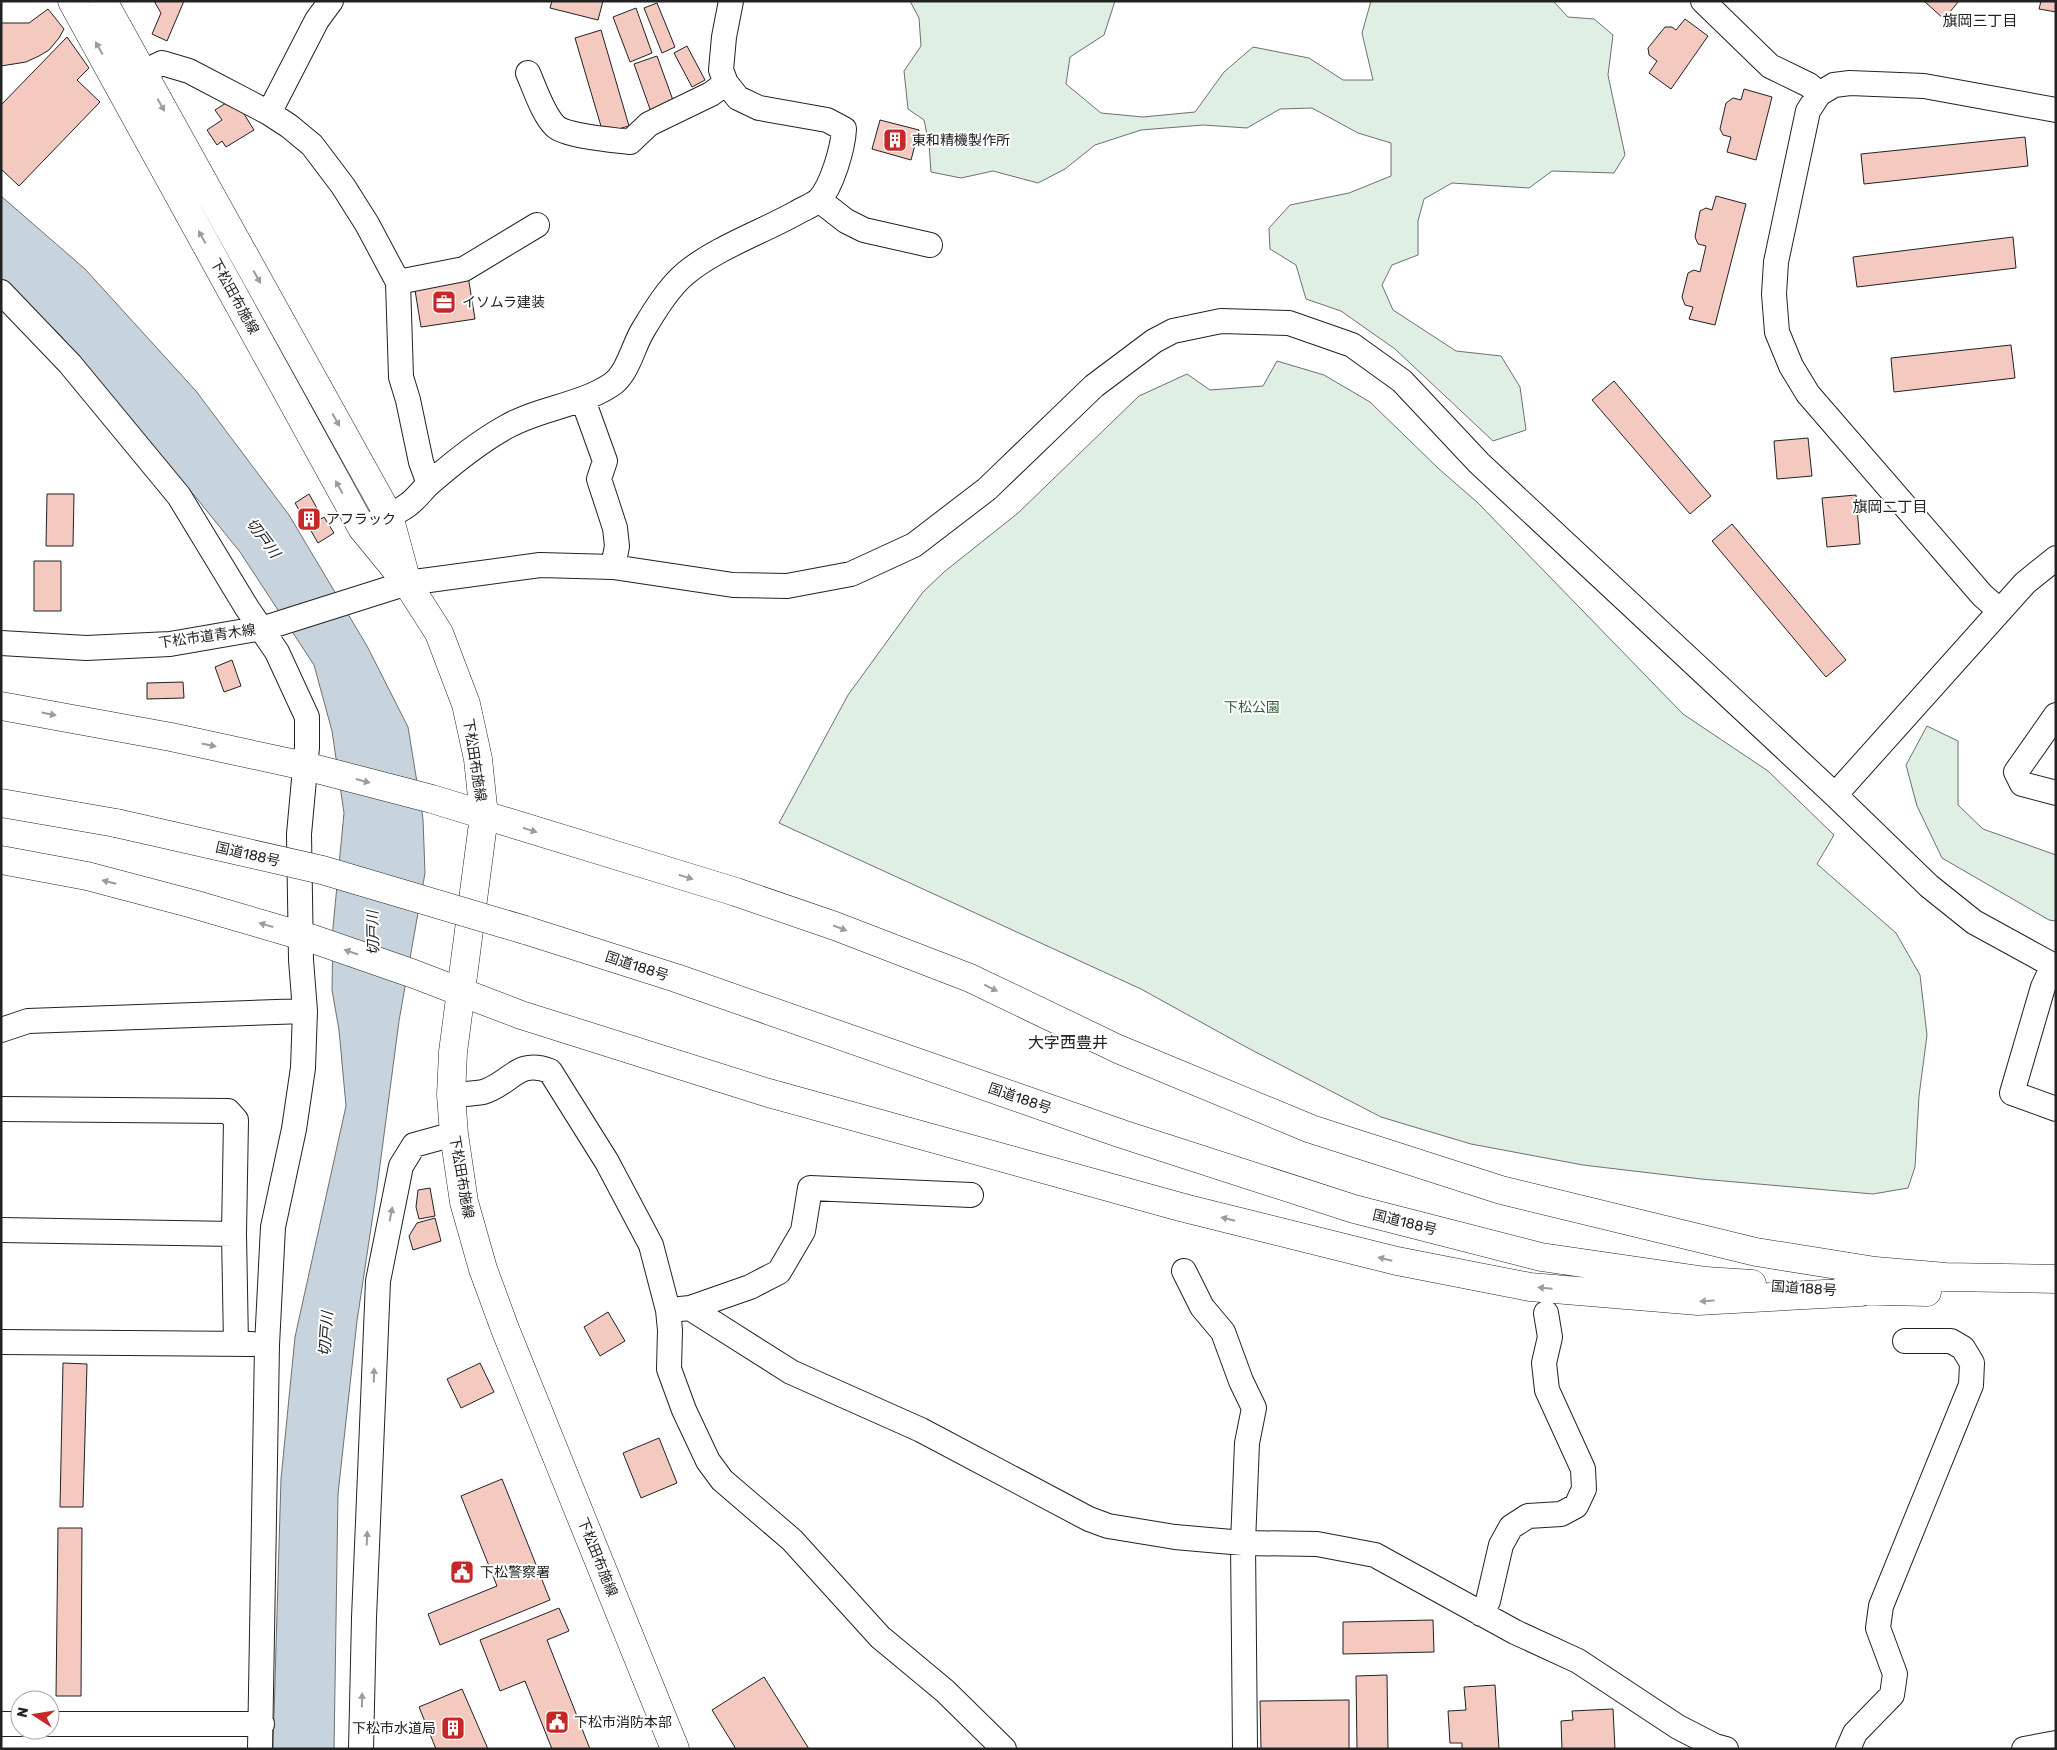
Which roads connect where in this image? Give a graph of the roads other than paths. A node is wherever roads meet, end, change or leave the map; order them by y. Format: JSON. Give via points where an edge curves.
{"nodes":[{"id":1,"x":72,"y":1,"type":"edge"},
{"id":2,"x":103,"y":1,"type":"edge"},
{"id":3,"x":331,"y":1,"type":"edge"},
{"id":4,"x":731,"y":1,"type":"edge"},
{"id":5,"x":1703,"y":1,"type":"edge"},
{"id":6,"x":143,"y":72,"type":"junction"},
{"id":7,"x":528,"y":73,"type":"dead end"},
{"id":8,"x":726,"y":83,"type":"junction"},
{"id":9,"x":119,"y":84,"type":"junction"},
{"id":10,"x":1819,"y":94,"type":"junction"},
{"id":11,"x":2056,"y":110,"type":"edge"},
{"id":12,"x":268,"y":113,"type":"junction"},
{"id":13,"x":819,"y":200,"type":"junction"},
{"id":14,"x":537,"y":225,"type":"dead end"},
{"id":15,"x":930,"y":245,"type":"dead end"},
{"id":16,"x":398,"y":282,"type":"junction"},
{"id":17,"x":1,"y":292,"type":"edge"},
{"id":18,"x":583,"y":400,"type":"junction"},
{"id":19,"x":428,"y":484,"type":"junction"},
{"id":20,"x":389,"y":516,"type":"junction"},
{"id":21,"x":362,"y":528,"type":"junction"},
{"id":22,"x":2056,"y":558,"type":"edge"},
{"id":23,"x":614,"y":567,"type":"junction"},
{"id":24,"x":407,"y":584,"type":"junction"},
{"id":25,"x":2000,"y":611,"type":"junction"},
{"id":26,"x":264,"y":628,"type":"junction"},
{"id":27,"x":1,"y":643,"type":"edge"},
{"id":28,"x":1,"y":706,"type":"edge"},
{"id":29,"x":2056,"y":715,"type":"edge"},
{"id":30,"x":310,"y":767,"type":"junction"},
{"id":31,"x":2056,"y":793,"type":"edge"},
{"id":32,"x":1835,"y":795,"type":"junction"},
{"id":33,"x":1,"y":803,"type":"edge"},
{"id":34,"x":484,"y":816,"type":"junction"},
{"id":35,"x":1,"y":860,"type":"edge"},
{"id":36,"x":306,"y":937,"type":"junction"},
{"id":37,"x":2054,"y":967,"type":"edge"},
{"id":38,"x":461,"y":991,"type":"junction"},
{"id":39,"x":305,"y":1012,"type":"junction"},
{"id":40,"x":1,"y":1030,"type":"edge"},
{"id":41,"x":451,"y":1095,"type":"junction"},
{"id":42,"x":1,"y":1109,"type":"edge"},
{"id":43,"x":2056,"y":1109,"type":"edge"},
{"id":44,"x":454,"y":1134,"type":"junction"},
{"id":45,"x":971,"y":1195,"type":"dead end"},
{"id":46,"x":1,"y":1230,"type":"edge"},
{"id":47,"x":234,"y":1234,"type":"junction"},
{"id":48,"x":1184,"y":1271,"type":"dead end"},
{"id":49,"x":2056,"y":1279,"type":"edge"},
{"id":50,"x":2056,"y":1286,"type":"edge"},
{"id":51,"x":1860,"y":1292,"type":"junction"},
{"id":52,"x":679,"y":1309,"type":"junction"},
{"id":53,"x":1546,"y":1313,"type":"dead end"},
{"id":54,"x":1905,"y":1340,"type":"dead end"},
{"id":55,"x":1,"y":1342,"type":"edge"},
{"id":56,"x":236,"y":1344,"type":"junction"},
{"id":57,"x":267,"y":1345,"type":"junction"},
{"id":58,"x":1243,"y":1543,"type":"junction"},
{"id":59,"x":1481,"y":1614,"type":"junction"},
{"id":60,"x":60,"y":1724,"type":"edge"},
{"id":61,"x":262,"y":1724,"type":"junction"},
{"id":62,"x":2056,"y":1743,"type":"edge"},
{"id":63,"x":260,"y":1749,"type":"edge"},
{"id":64,"x":361,"y":1749,"type":"edge"},
{"id":65,"x":675,"y":1749,"type":"edge"},
{"id":66,"x":1004,"y":1749,"type":"edge"},
{"id":67,"x":1245,"y":1749,"type":"edge"},
{"id":68,"x":1726,"y":1749,"type":"edge"},
{"id":69,"x":1848,"y":1749,"type":"edge"},
{"id":70,"x":2024,"y":1749,"type":"edge"}],
"edges":[{"from":9,"to":1,"type":"main road","name":"下松田布施線","one_way":true},
{"from":2,"to":6,"type":"main road","name":"下松田布施線"},
{"from":3,"to":12,"type":"street","via":[[317,20]]},
{"from":4,"to":8,"type":"street","via":[[721,70]]},
{"from":5,"to":10,"type":"street","via":[[1770,66],[1809,84]]},
{"from":6,"to":9,"type":"street"},
{"from":6,"to":12,"type":"street","via":[[162,63],[189,71]]},
{"from":6,"to":20,"type":"main road","name":"下松田布施線","one_way":true},
{"from":7,"to":8,"type":"street","via":[[555,126],[565,132],[630,142],[648,124],[711,94]]},
{"from":8,"to":13,"type":"street","via":[[738,98],[759,108],[827,120],[844,129],[835,171]]},
{"from":21,"to":9,"type":"main road","name":"下松田布施線","one_way":true},
{"from":10,"to":11,"type":"street","via":[[1834,85],[1850,83],[1924,86]]},
{"from":10,"to":25,"type":"street","via":[[1808,111],[1776,262],[1777,332],[1791,366],[1808,394],[1982,595]]},
{"from":12,"to":16,"type":"street","via":[[312,146],[343,186]]},
{"from":13,"to":15,"type":"street","via":[[864,230]]},
{"from":13,"to":18,"type":"street","via":[[709,257],[686,273],[642,330],[624,369],[613,384]]},
{"from":14,"to":16,"type":"street","via":[[464,269]]},
{"from":16,"to":19,"type":"street","via":[[401,377]]},
{"from":17,"to":26,"type":"street","via":[[70,364],[179,496]]},
{"from":18,"to":19,"type":"street","via":[[507,426],[466,452]]},
{"from":18,"to":23,"type":"street","via":[[605,461],[599,479],[615,528]]},
{"from":19,"to":20,"type":"street","via":[[410,504]]},
{"from":20,"to":21,"type":"street"},
{"from":20,"to":24,"type":"main road","name":"下松田布施線"},
{"from":21,"to":24,"type":"main road","name":"下松田布施線"},
{"from":22,"to":25,"type":"street","via":[[2025,583]]},
{"from":23,"to":24,"type":"street","name":"下松市道青木線","via":[[540,566]]},
{"from":23,"to":32,"type":"street","name":"下松市道青木線","via":[[733,585],[787,586],[851,574],[914,545],[987,489],[1094,386],[1154,341],[1173,332],[1221,321],[1289,323],[1352,345],[1402,381],[1479,463]]},
{"from":24,"to":26,"type":"street","name":"下松市道青木線"},
{"from":24,"to":34,"type":"main road","name":"下松田布施線","via":[[439,633],[466,704],[478,759]]},
{"from":25,"to":32,"type":"street"},
{"from":26,"to":27,"type":"street","name":"下松市道青木線","via":[[170,644],[86,648]]},
{"from":26,"to":30,"type":"street","via":[[307,716]]},
{"from":28,"to":30,"type":"main road","one_way":true,"via":[[171,737]]},
{"from":29,"to":31,"type":"street","via":[[2016,772],[2022,784]]},
{"from":30,"to":34,"type":"main road","one_way":true},
{"from":30,"to":36,"type":"street","via":[[299,834]]},
{"from":32,"to":37,"type":"street","name":"下松市道青木線","via":[[1936,892],[1974,922]]},
{"from":33,"to":51,"type":"main road","name":"国道188号","bridge":true,"via":[[116,823],[322,870],[526,930],[676,978],[1122,1134],[1354,1209],[1541,1257],[1706,1280]]},
{"from":34,"to":38,"type":"main road","name":"下松田布施線"},
{"from":34,"to":49,"type":"main road","one_way":true,"via":[[736,892],[835,926],[970,978],[1118,1049],[1251,1106],[1311,1129],[1501,1190],[1756,1252],[1875,1271],[1946,1277]]},
{"from":36,"to":35,"type":"main road","one_way":true,"via":[[97,879]]},
{"from":38,"to":36,"type":"main road","one_way":true},
{"from":36,"to":39,"type":"street"},
{"from":37,"to":43,"type":"street","via":[[2043,987],[2012,1093]]},
{"from":38,"to":41,"type":"main road","name":"下松田布施線"},
{"from":51,"to":38,"type":"main road","one_way":true,"via":[[1698,1302],[1530,1287],[1396,1261],[1184,1208],[765,1092],[520,1015]]},
{"from":39,"to":40,"type":"street","via":[[28,1021]]},
{"from":39,"to":57,"type":"street","via":[[303,1068],[294,1129],[273,1227]]},
{"from":41,"to":44,"type":"main road","name":"下松田布施線"},
{"from":41,"to":52,"type":"street","via":[[482,1092],[521,1069],[536,1066],[550,1071],[607,1162],[651,1245]]},
{"from":42,"to":47,"type":"street","via":[[228,1111],[236,1120]]},
{"from":64,"to":44,"type":"street","one_way":true,"via":[[378,1280],[401,1166],[414,1145]]},
{"from":44,"to":65,"type":"main road","name":"下松田布施線","via":[[464,1202],[483,1269]]},
{"from":45,"to":52,"type":"street","via":[[810,1188],[802,1231],[779,1272],[750,1287]]},
{"from":46,"to":47,"type":"street"},
{"from":47,"to":56,"type":"street"},
{"from":48,"to":58,"type":"street","via":[[1202,1306],[1223,1332],[1254,1408],[1247,1443]]},
{"from":50,"to":51,"type":"main road","name":"国道188号","via":[[1962,1292]]},
{"from":52,"to":58,"type":"street","via":[[791,1372],[921,1430],[1089,1519],[1108,1526],[1175,1537]]},
{"from":52,"to":66,"type":"street","via":[[670,1330],[669,1369],[684,1410],[708,1460],[722,1480],[792,1540],[880,1637],[945,1691]]},
{"from":53,"to":59,"type":"street","via":[[1550,1336],[1544,1362],[1547,1390],[1583,1470],[1584,1489],[1576,1506],[1562,1514],[1528,1516],[1511,1526],[1501,1545],[1488,1601]]},
{"from":54,"to":69,"type":"street","via":[[1951,1341],[1963,1348],[1972,1363],[1971,1385],[1881,1606],[1878,1628],[1895,1674],[1892,1695],[1855,1733]]},
{"from":55,"to":56,"type":"street"},
{"from":56,"to":57,"type":"street"},
{"from":57,"to":61,"type":"street"},
{"from":58,"to":59,"type":"street","via":[[1317,1544],[1375,1555]]},
{"from":58,"to":67,"type":"street"},
{"from":59,"to":68,"type":"street","via":[[1578,1661],[1678,1727]]},
{"from":60,"to":61,"type":"street"},
{"from":61,"to":63,"type":"street"},
{"from":62,"to":70,"type":"street"}]}
